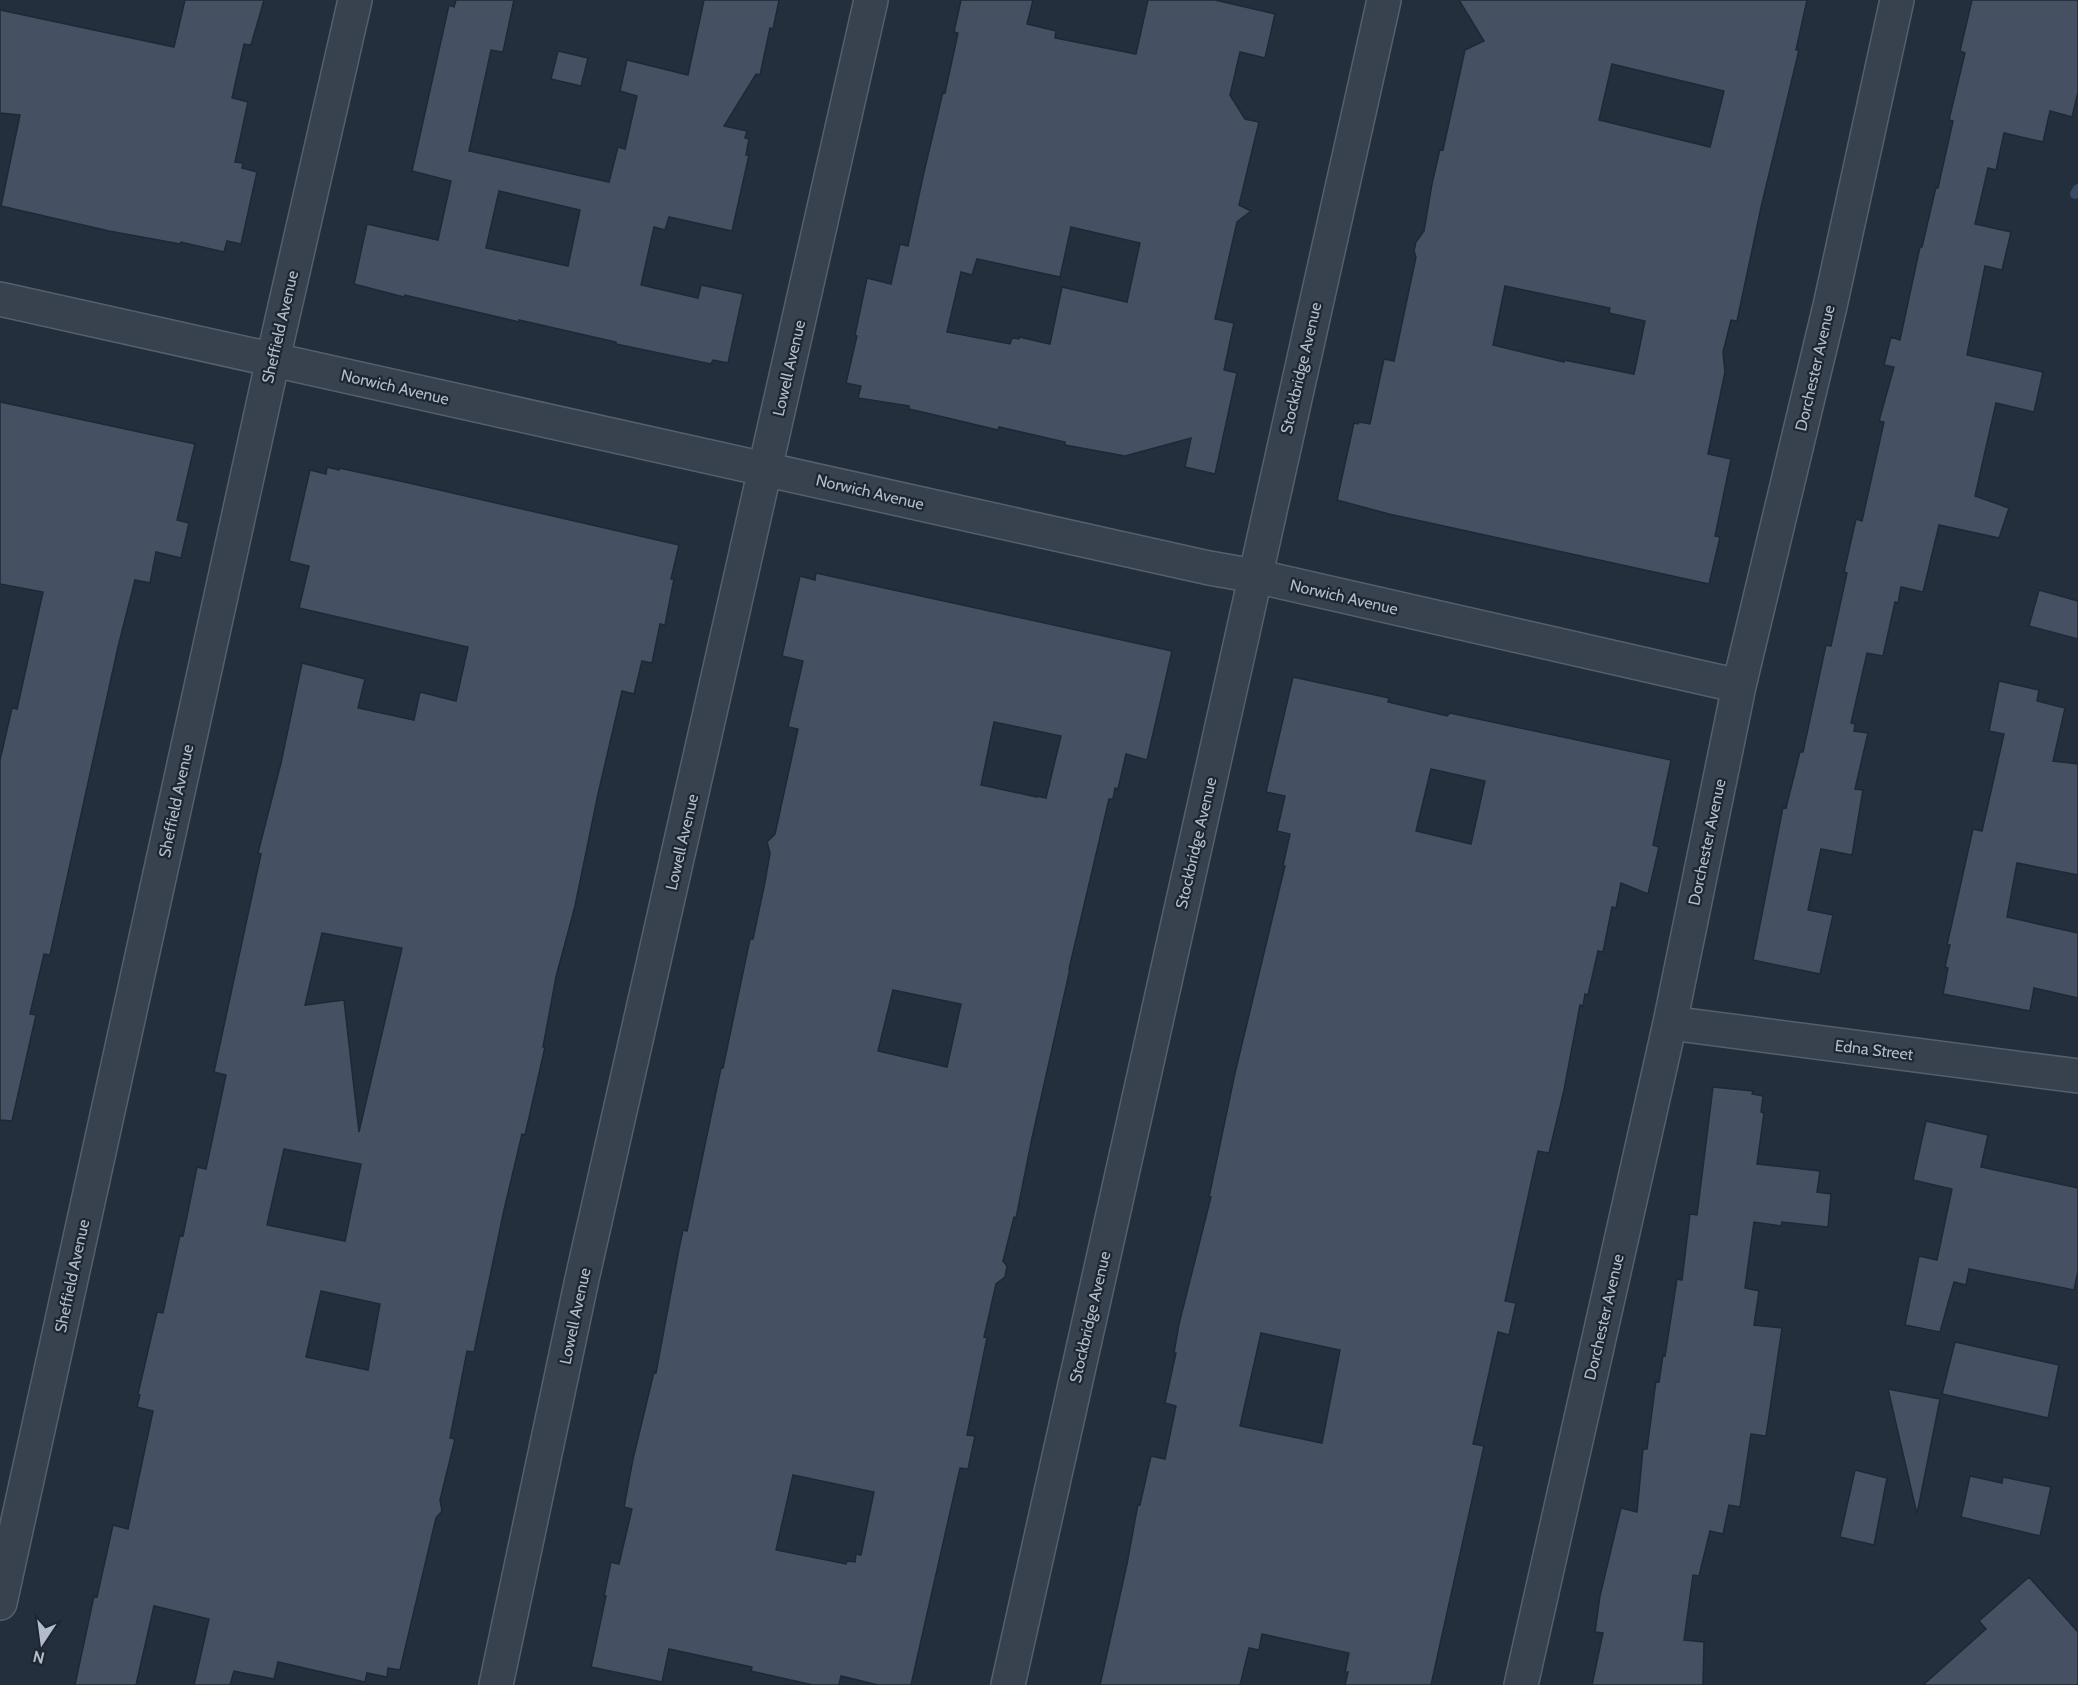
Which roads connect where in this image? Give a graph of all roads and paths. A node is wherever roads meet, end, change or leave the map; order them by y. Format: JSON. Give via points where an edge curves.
{"nodes":[{"id":1,"x":355,"y":0,"type":"edge"},
{"id":2,"x":871,"y":0,"type":"edge"},
{"id":3,"x":1384,"y":0,"type":"edge"},
{"id":4,"x":1897,"y":0,"type":"edge"},
{"id":5,"x":0,"y":299,"type":"edge"},
{"id":6,"x":273,"y":359,"type":"junction"},
{"id":7,"x":766,"y":470,"type":"junction"},
{"id":8,"x":1255,"y":576,"type":"junction"},
{"id":9,"x":1739,"y":686,"type":"junction"},
{"id":10,"x":1670,"y":1023,"type":"junction"},
{"id":11,"x":2078,"y":1076,"type":"edge"},
{"id":12,"x":0,"y":1603,"type":"edge"},
{"id":13,"x":496,"y":1685,"type":"edge"},
{"id":14,"x":1008,"y":1685,"type":"edge"},
{"id":15,"x":1521,"y":1685,"type":"edge"}],
"edges":[{"from":1,"to":6,"type":"street","name":"Sheffield Avenue"},
{"from":2,"to":7,"type":"street","name":"Lowell Avenue"},
{"from":3,"to":8,"type":"street","name":"Stockbridge Avenue"},
{"from":4,"to":9,"type":"street","name":"Dorchester Avenue","via":[[1830,306]]},
{"from":5,"to":6,"type":"street","name":"Norwich Avenue"},
{"from":6,"to":7,"type":"street","name":"Norwich Avenue"},
{"from":6,"to":12,"type":"street","name":"Sheffield Avenue"},
{"from":7,"to":8,"type":"street","name":"Norwich Avenue"},
{"from":7,"to":13,"type":"street","name":"Lowell Avenue","via":[[582,1279]]},
{"from":8,"to":9,"type":"street","name":"Norwich Avenue"},
{"from":8,"to":14,"type":"street","name":"Stockbridge Avenue"},
{"from":9,"to":10,"type":"street","name":"Dorchester Avenue"},
{"from":10,"to":11,"type":"street","name":"Edna Street"},
{"from":10,"to":15,"type":"street","name":"Dorchester Avenue"}]}
